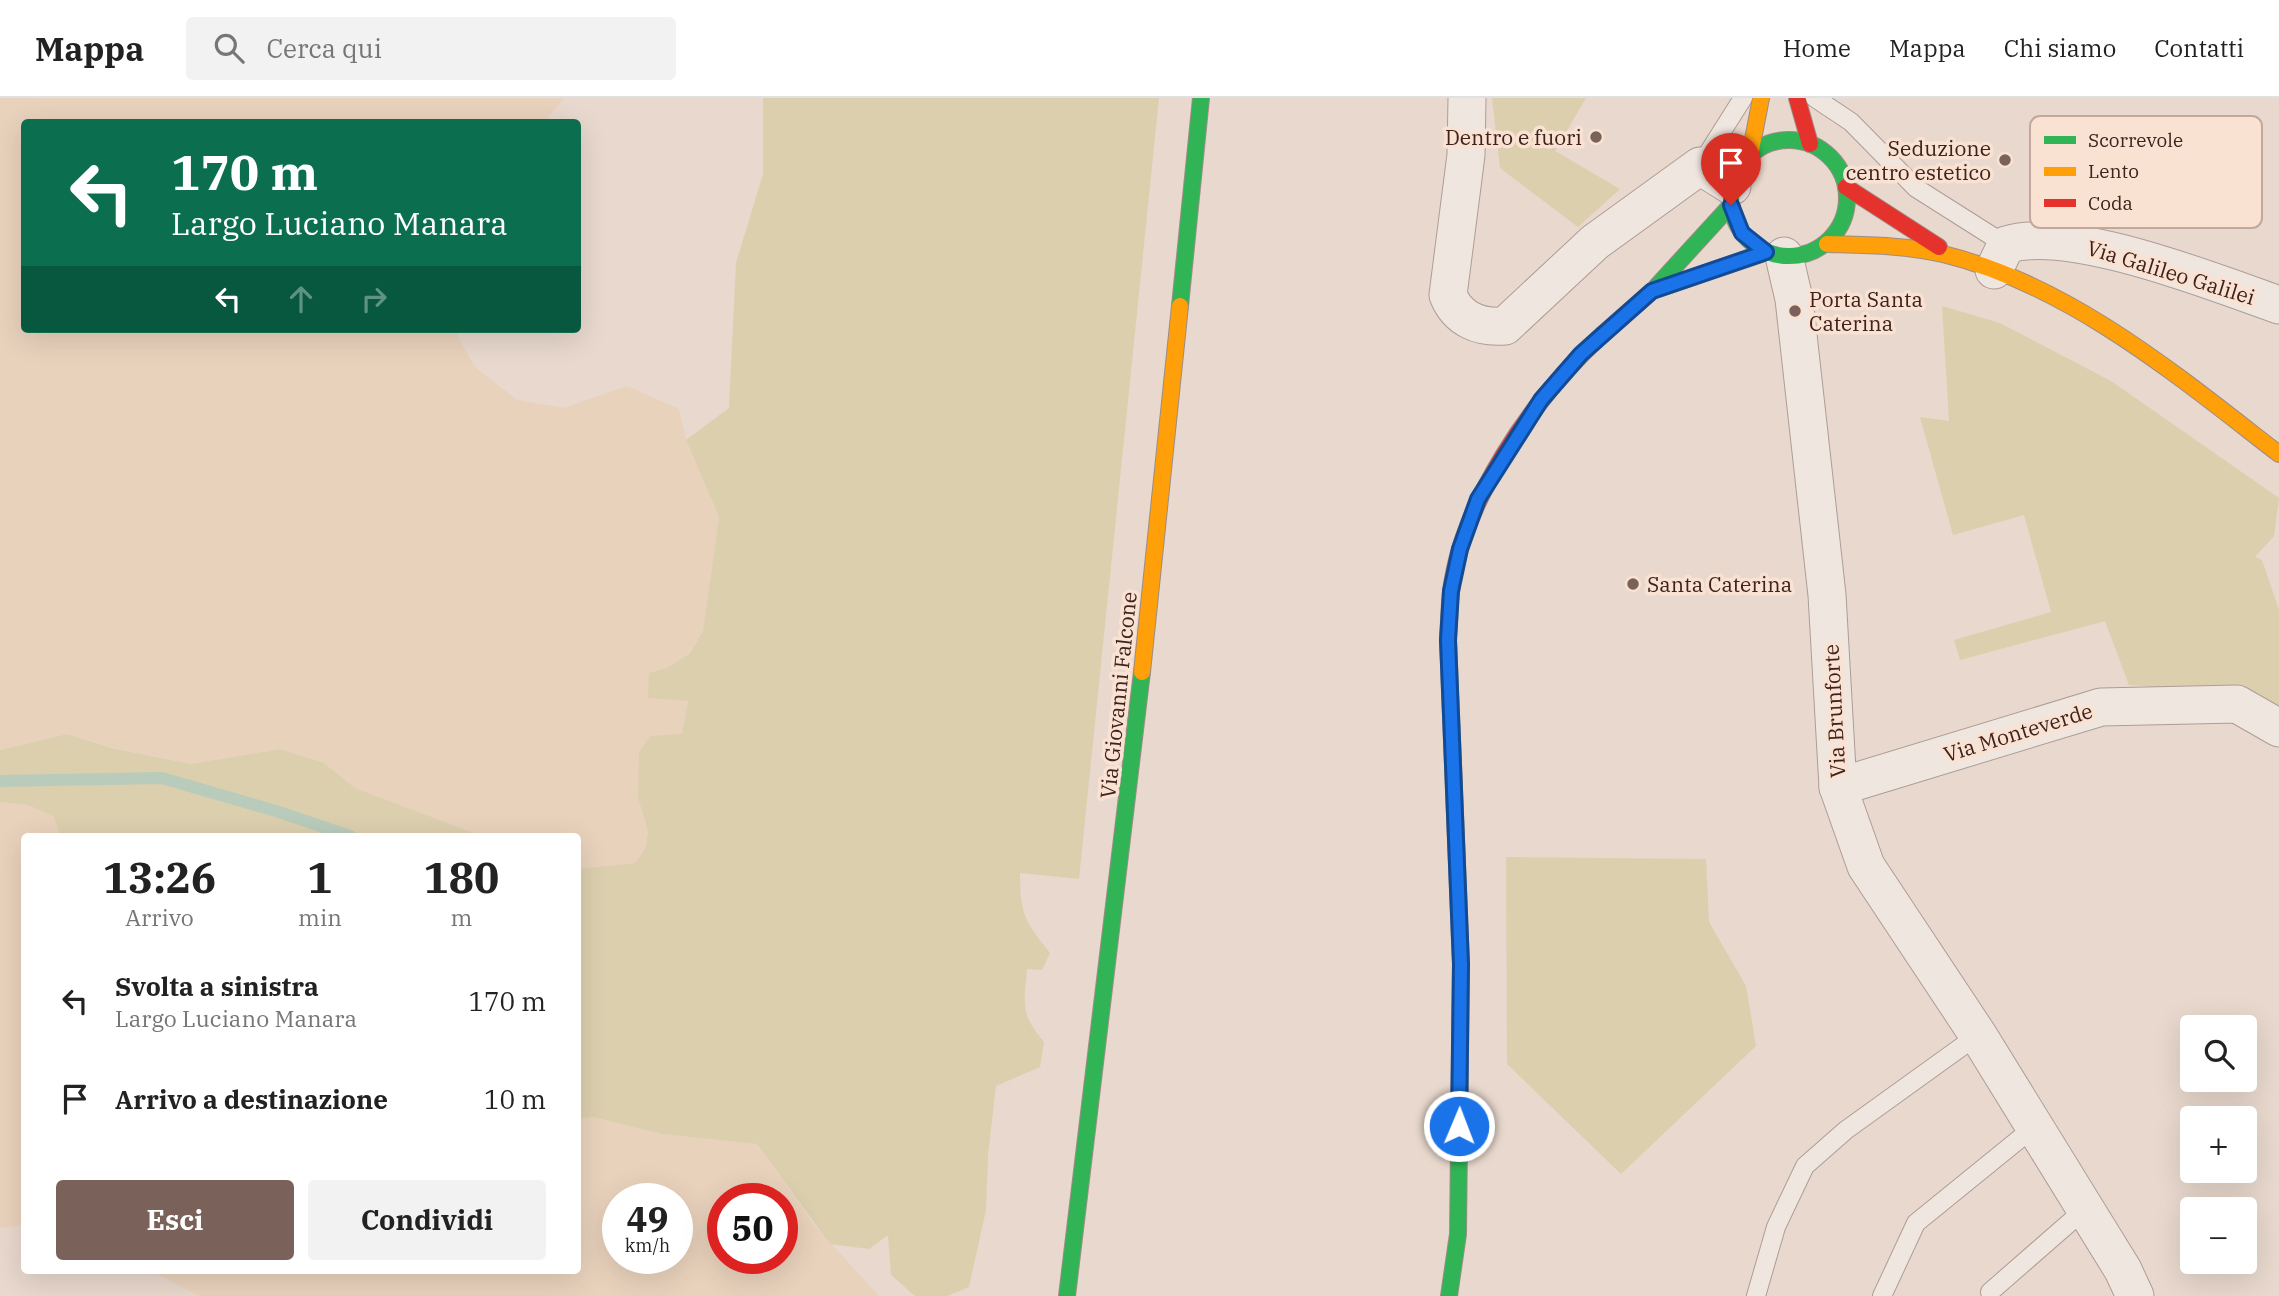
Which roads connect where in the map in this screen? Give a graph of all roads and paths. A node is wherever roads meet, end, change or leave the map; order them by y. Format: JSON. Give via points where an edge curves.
{"nodes":[{"id":1,"x":1200,"y":98,"type":"edge"},
{"id":2,"x":1467,"y":98,"type":"edge"},
{"id":3,"x":1743,"y":98,"type":"edge"},
{"id":4,"x":1761,"y":98,"type":"edge"},
{"id":5,"x":1797,"y":98,"type":"edge"},
{"id":6,"x":1815,"y":98,"type":"edge"},
{"id":7,"x":1810,"y":144,"type":"junction"},
{"id":8,"x":1750,"y":155,"type":"junction"},
{"id":9,"x":1700,"y":166,"type":"junction"},
{"id":10,"x":1846,"y":187,"type":"junction"},
{"id":11,"x":1732,"y":195,"type":"junction"},
{"id":12,"x":1827,"y":243,"type":"junction"},
{"id":13,"x":1775,"y":254,"type":"junction"},
{"id":14,"x":1956,"y":257,"type":"junction"},
{"id":15,"x":2000,"y":257,"type":"junction"},
{"id":16,"x":1652,"y":291,"type":"junction"},
{"id":17,"x":2279,"y":305,"type":"edge"},
{"id":18,"x":2279,"y":454,"type":"edge"},
{"id":19,"x":2279,"y":728,"type":"edge"},
{"id":20,"x":1838,"y":786,"type":"junction"},
{"id":21,"x":1978,"y":1035,"type":"junction"},
{"id":22,"x":2033,"y":1128,"type":"junction"},
{"id":23,"x":2084,"y":1210,"type":"junction"},
{"id":24,"x":1990,"y":1292,"type":"dead end"},
{"id":25,"x":1067,"y":1296,"type":"edge"},
{"id":26,"x":1449,"y":1296,"type":"edge"},
{"id":27,"x":1756,"y":1296,"type":"edge"},
{"id":28,"x":1882,"y":1296,"type":"edge"},
{"id":29,"x":2135,"y":1296,"type":"edge"}],
"edges":[{"from":1,"to":25,"type":"main road","name":"Via Giovanni Falcone","via":[[1142,672]]},
{"from":2,"to":9,"type":"street","via":[[1466,155],[1448,295],[1462,317],[1479,325],[1505,326],[1595,242]]},
{"from":3,"to":9,"type":"lane"},
{"from":4,"to":8,"type":"main road"},
{"from":5,"to":7,"type":"main road"},
{"from":6,"to":15,"type":"lane","via":[[1851,122],[1916,188]]},
{"from":7,"to":8,"type":"main road","via":[[1779,141]]},
{"from":7,"to":10,"type":"main road","via":[[1827,153]]},
{"from":8,"to":11,"type":"main road","via":[[1739,169]]},
{"from":9,"to":11,"type":"street"},
{"from":10,"to":12,"type":"main road","via":[[1845,218]]},
{"from":10,"to":14,"type":"main road"},
{"from":11,"to":13,"type":"main road","via":[[1742,233]]},
{"from":11,"to":16,"type":"main road"},
{"from":12,"to":13,"type":"main road","via":[[1799,256]]},
{"from":12,"to":14,"type":"main road","via":[[1886,245]]},
{"from":13,"to":16,"type":"main road"},
{"from":13,"to":20,"type":"street","name":"Via Brunforte","via":[[1794,299],[1827,595]]},
{"from":14,"to":15,"type":"main road"},
{"from":15,"to":17,"type":"street","name":"Via Galileo Galilei","via":[[2022,240],[2078,244],[2183,271]]},
{"from":15,"to":18,"type":"main road","via":[[2128,342]]},
{"from":16,"to":26,"type":"main road","via":[[1581,354],[1505,452],[1478,499],[1451,591],[1448,640],[1461,964],[1458,1234]]},
{"from":19,"to":20,"type":"street","name":"Via Monteverde","via":[[2237,704],[2101,707]]},
{"from":20,"to":21,"type":"street","name":"Via Brunforte","via":[[1866,866]]},
{"from":21,"to":22,"type":"street","name":"Via Brunforte"},
{"from":21,"to":27,"type":"lane","via":[[1846,1130],[1805,1166],[1776,1227]]},
{"from":22,"to":23,"type":"street","name":"Via Brunforte"},
{"from":22,"to":28,"type":"lane","via":[[1916,1223]]},
{"from":23,"to":24,"type":"lane"},
{"from":23,"to":29,"type":"street","name":"Via Brunforte"}]}
